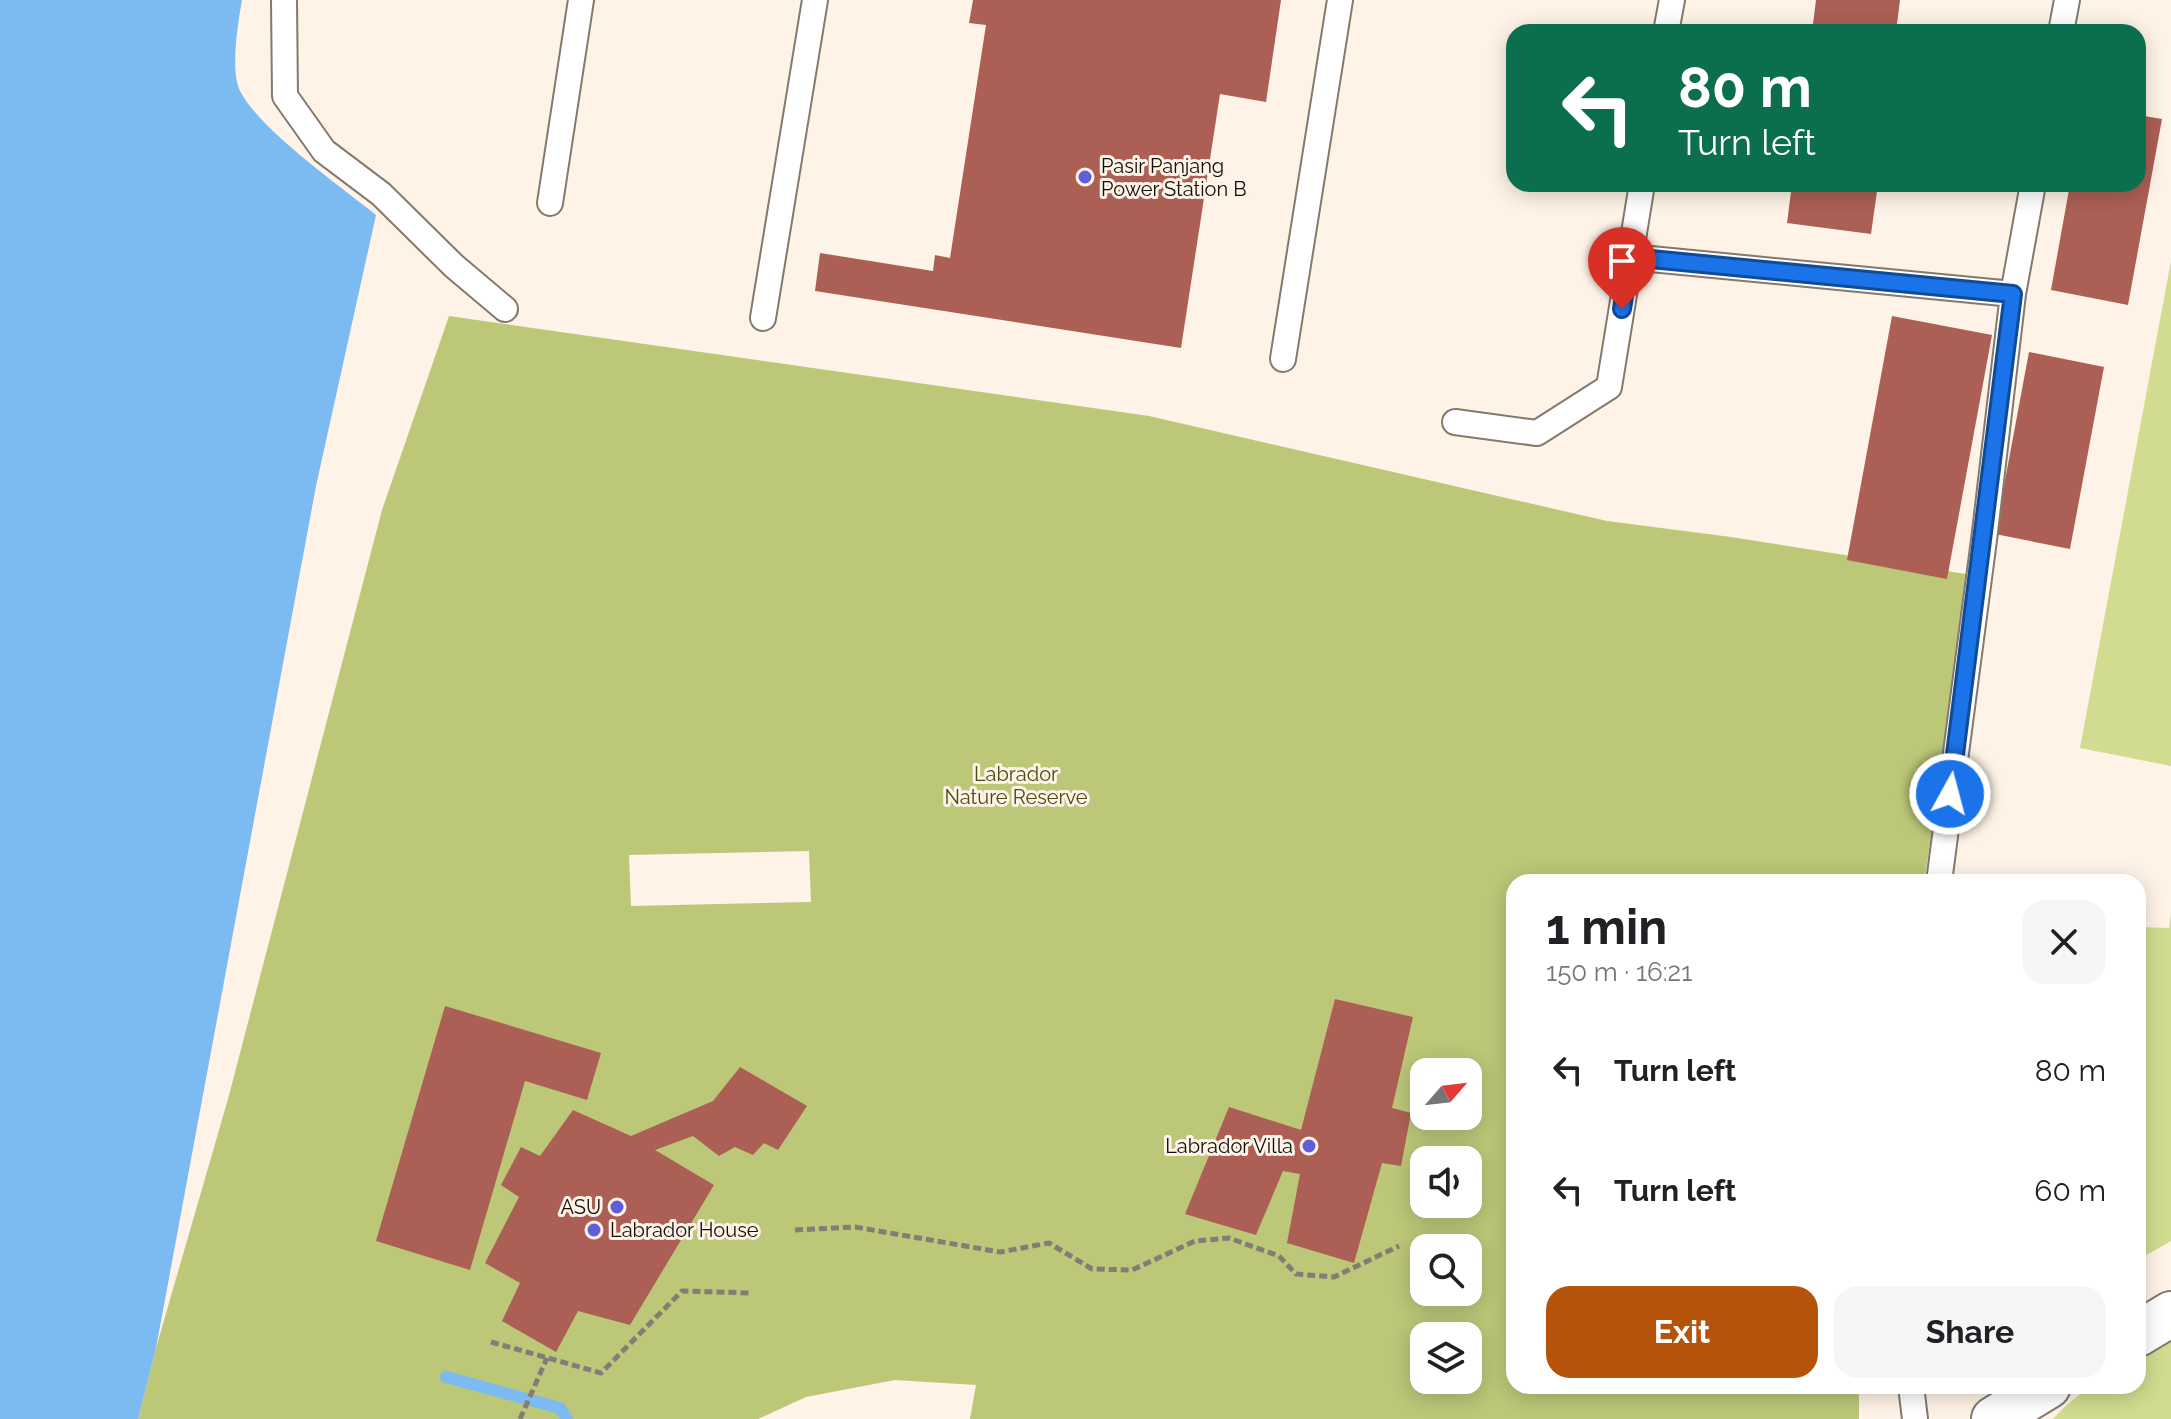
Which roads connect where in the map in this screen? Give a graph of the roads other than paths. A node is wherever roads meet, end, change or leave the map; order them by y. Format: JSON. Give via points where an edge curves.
{"nodes":[{"id":1,"x":284,"y":0,"type":"edge"},
{"id":2,"x":581,"y":0,"type":"edge"},
{"id":3,"x":815,"y":0,"type":"edge"},
{"id":4,"x":1340,"y":0,"type":"edge"},
{"id":5,"x":1672,"y":0,"type":"edge"},
{"id":6,"x":2067,"y":0,"type":"edge"},
{"id":7,"x":1668,"y":24,"type":"edge"},
{"id":8,"x":2062,"y":24,"type":"edge"},
{"id":9,"x":1641,"y":192,"type":"edge"},
{"id":10,"x":2032,"y":192,"type":"edge"},
{"id":11,"x":550,"y":203,"type":"dead end"},
{"id":12,"x":1630,"y":257,"type":"junction"},
{"id":13,"x":2013,"y":294,"type":"junction"},
{"id":14,"x":505,"y":309,"type":"dead end"},
{"id":15,"x":763,"y":318,"type":"dead end"},
{"id":16,"x":1283,"y":359,"type":"dead end"},
{"id":17,"x":1455,"y":422,"type":"dead end"},
{"id":18,"x":1940,"y":874,"type":"edge"},
{"id":19,"x":2171,"y":1314,"type":"edge"},
{"id":20,"x":2146,"y":1329,"type":"edge"},
{"id":21,"x":1912,"y":1394,"type":"edge"},
{"id":22,"x":2035,"y":1394,"type":"edge"},
{"id":23,"x":1915,"y":1419,"type":"edge"},
{"id":24,"x":1994,"y":1419,"type":"edge"}],
"edges":[{"from":1,"to":14,"type":"lane","via":[[285,96],[324,151],[381,194]]},
{"from":2,"to":11,"type":"lane"},
{"from":3,"to":15,"type":"lane"},
{"from":4,"to":16,"type":"lane"},
{"from":5,"to":7,"type":"lane"},
{"from":6,"to":8,"type":"lane"},
{"from":9,"to":12,"type":"lane"},
{"from":10,"to":13,"type":"lane"},
{"from":12,"to":13,"type":"lane"},
{"from":12,"to":17,"type":"lane","via":[[1609,387],[1537,433]]},
{"from":13,"to":18,"type":"lane"},
{"from":19,"to":20,"type":"street"},
{"from":21,"to":23,"type":"lane"},
{"from":22,"to":24,"type":"street"}]}
